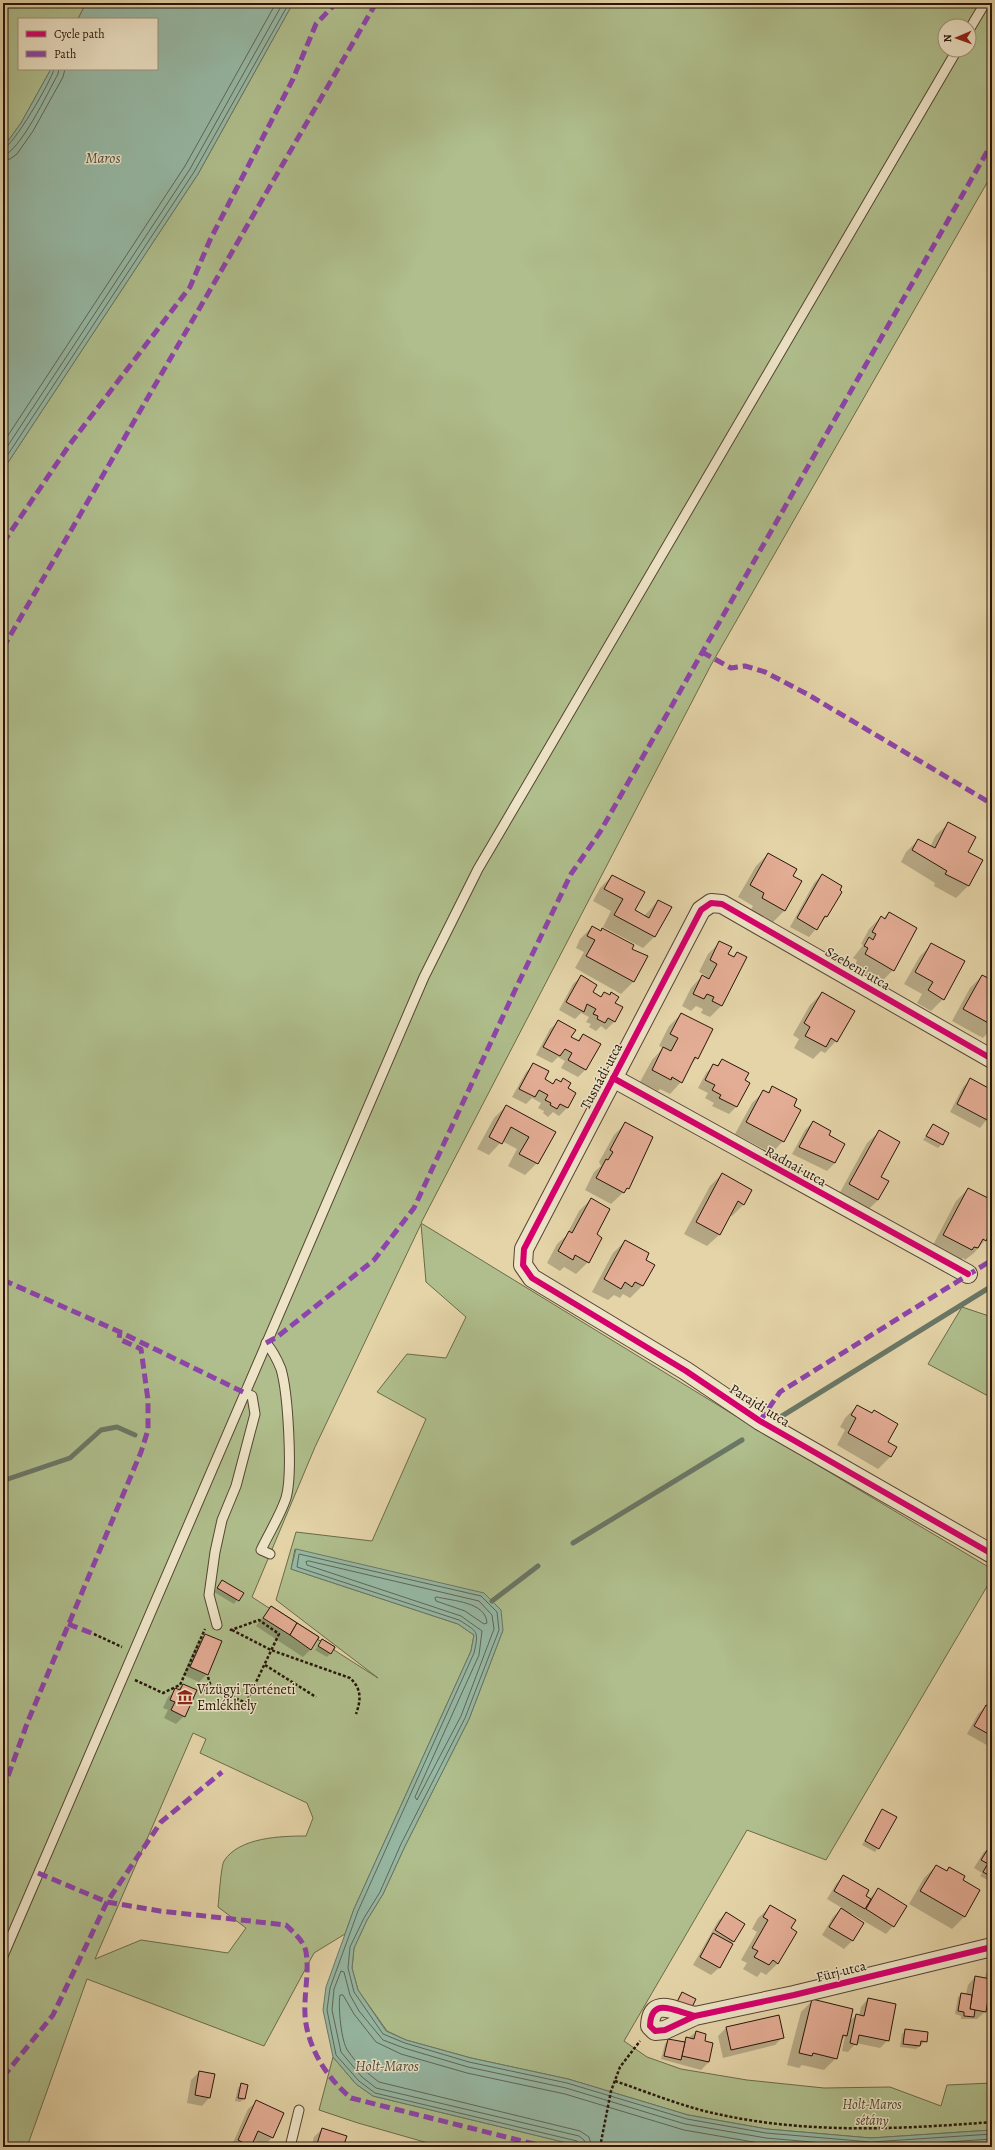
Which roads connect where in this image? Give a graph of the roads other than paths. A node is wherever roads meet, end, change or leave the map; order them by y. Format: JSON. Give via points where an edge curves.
{"nodes":[{"id":1,"x":985,"y":3,"type":"edge"},
{"id":2,"x":976,"y":18,"type":"edge"},
{"id":3,"x":952,"y":58,"type":"edge"},
{"id":4,"x":711,"y":903,"type":"joint"},
{"id":5,"x":992,"y":1059,"type":"edge"},
{"id":6,"x":613,"y":1078,"type":"junction"},
{"id":7,"x":524,"y":1266,"type":"joint"},
{"id":8,"x":968,"y":1274,"type":"dead end"},
{"id":9,"x":266,"y":1343,"type":"junction"},
{"id":10,"x":245,"y":1393,"type":"junction"},
{"id":11,"x":270,"y":1554,"type":"dead end"},
{"id":12,"x":992,"y":1554,"type":"edge"},
{"id":13,"x":216,"y":1622,"type":"road end"},
{"id":14,"x":992,"y":1947,"type":"edge"},
{"id":15,"x":3,"y":1956,"type":"edge"},
{"id":16,"x":655,"y":2031,"type":"road end"},
{"id":17,"x":299,"y":2110,"type":"dead end"},
{"id":18,"x":290,"y":2147,"type":"edge"}],
"edges":[{"from":1,"to":2,"type":"lane"},
{"from":3,"to":9,"type":"lane","via":[[478,869],[424,977]]},
{"from":4,"to":5,"type":"street","name":"Szebeni utca","via":[[722,904]]},
{"from":4,"to":6,"type":"street","name":"Tusnádi utca","via":[[701,910]]},
{"from":6,"to":7,"type":"street","name":"Tusnádi utca","via":[[524,1249]]},
{"from":6,"to":8,"type":"street","name":"Radnai utca"},
{"from":7,"to":12,"type":"street","name":"Parajdi utca","via":[[532,1278],[686,1371],[760,1421]]},
{"from":9,"to":10,"type":"lane"},
{"from":9,"to":11,"type":"lane","via":[[275,1355],[281,1370],[289,1439],[286,1497],[261,1550]]},
{"from":10,"to":13,"type":"lane","via":[[252,1396],[255,1414],[236,1486],[222,1520],[215,1552],[209,1595]]},
{"from":10,"to":15,"type":"lane"},
{"from":14,"to":16,"type":"street","name":"Fürj utca","via":[[695,2016],[666,2030]]},
{"from":17,"to":18,"type":"lane"}]}
